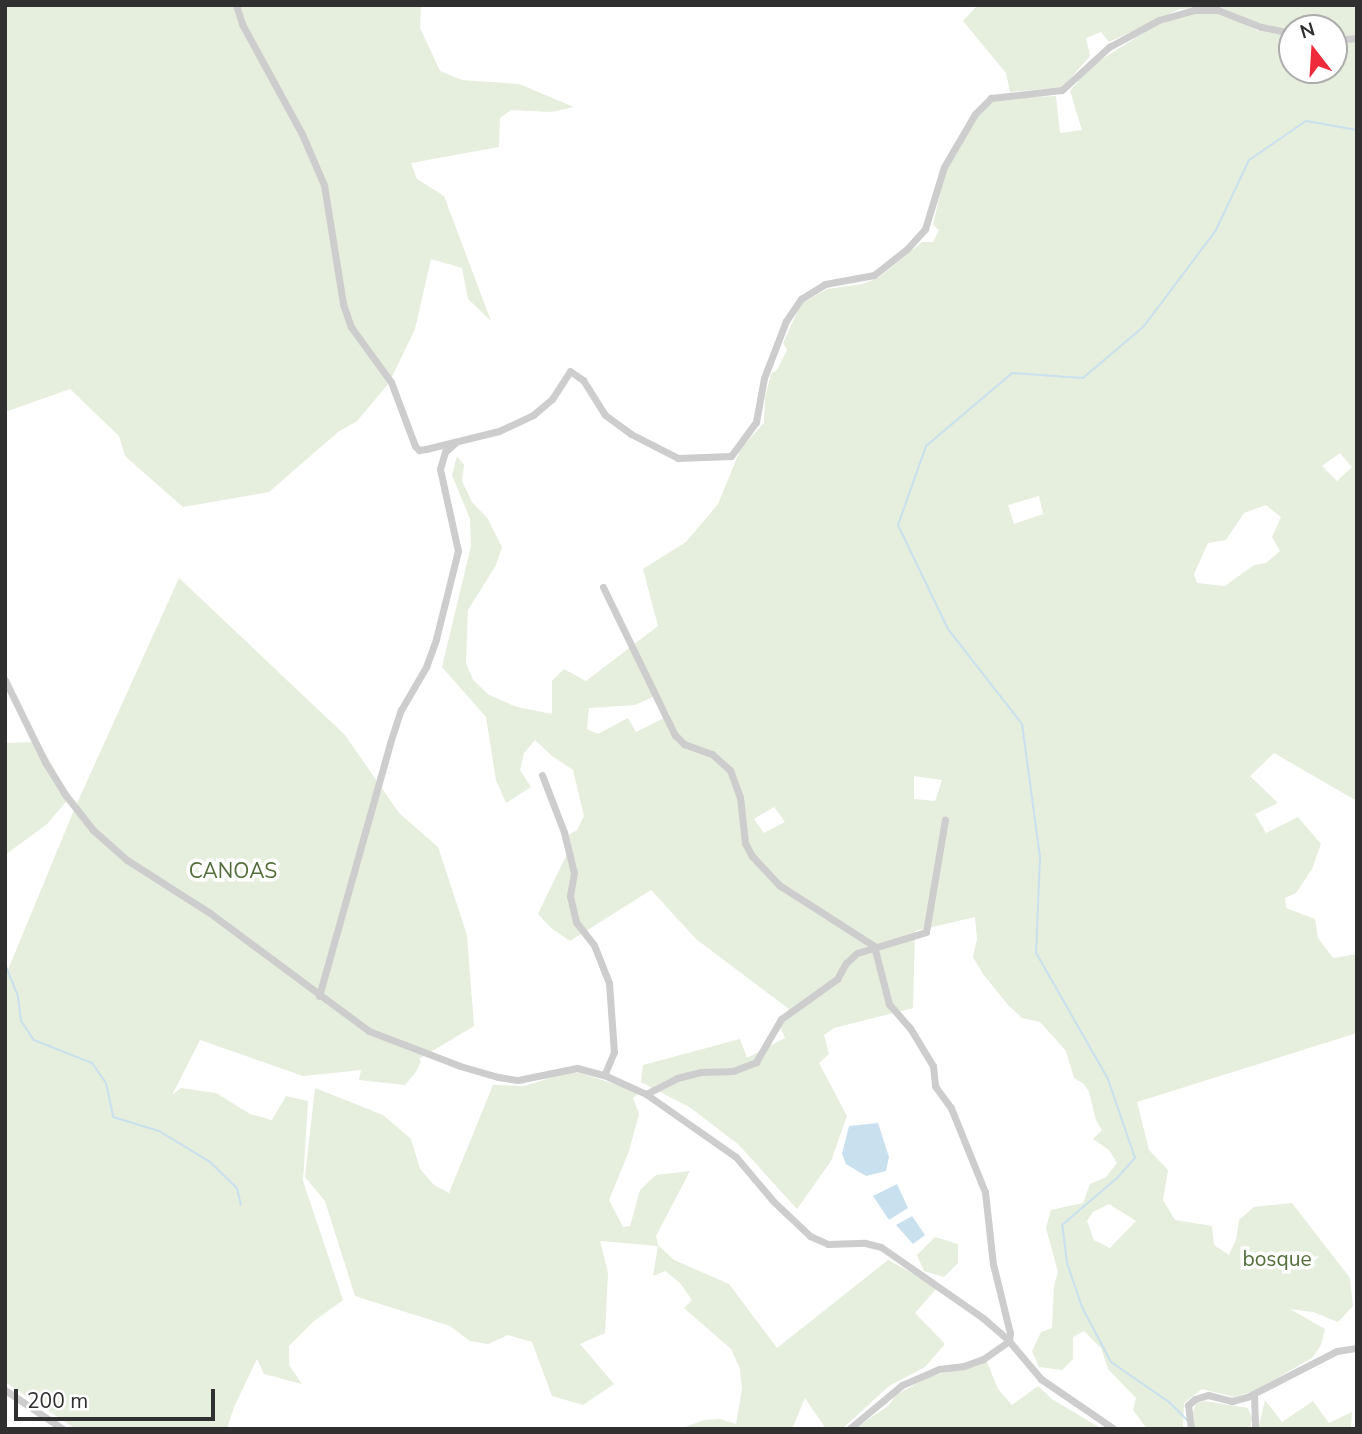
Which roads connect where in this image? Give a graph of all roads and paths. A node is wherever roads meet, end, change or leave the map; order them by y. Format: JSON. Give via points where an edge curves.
{"nodes":[{"id":1,"x":236,"y":5,"type":"edge"},
{"id":2,"x":1278,"y":30,"type":"edge"},
{"id":3,"x":456,"y":442,"type":"junction"},
{"id":4,"x":603,"y":587,"type":"dead end"},
{"id":5,"x":5,"y":680,"type":"edge"},
{"id":6,"x":542,"y":775,"type":"dead end"},
{"id":7,"x":945,"y":820,"type":"dead end"},
{"id":8,"x":874,"y":946,"type":"junction"},
{"id":9,"x":319,"y":996,"type":"junction"},
{"id":10,"x":604,"y":1075,"type":"junction"},
{"id":11,"x":646,"y":1094,"type":"junction"},
{"id":12,"x":1009,"y":1341,"type":"junction"},
{"id":13,"x":1357,"y":1348,"type":"edge"},
{"id":14,"x":5,"y":1390,"type":"edge"},
{"id":15,"x":1254,"y":1395,"type":"junction"},
{"id":16,"x":63,"y":1429,"type":"edge"},
{"id":17,"x":849,"y":1429,"type":"edge"},
{"id":18,"x":1114,"y":1429,"type":"edge"},
{"id":19,"x":1191,"y":1429,"type":"edge"},
{"id":20,"x":1255,"y":1429,"type":"edge"}],
"edges":[{"from":1,"to":3,"type":"street","via":[[324,185],[343,304],[353,332],[391,382],[415,446],[426,449]]},
{"from":2,"to":3,"type":"street","via":[[1218,10],[1194,10],[1159,20],[1109,47],[1062,90],[990,98],[975,114],[944,167],[925,229],[907,249],[874,275],[825,284],[801,299],[786,321],[764,379],[756,422],[731,456],[678,458],[666,454],[605,415],[583,380],[570,371],[552,399],[533,415],[499,431]]},
{"from":3,"to":9,"type":"street","via":[[445,452],[440,470],[458,551],[436,639],[390,743]]},
{"from":4,"to":8,"type":"street","via":[[675,734],[684,744],[712,754],[730,770],[752,856],[779,885]]},
{"from":5,"to":9,"type":"street","via":[[45,762],[93,830],[127,860],[210,913]]},
{"from":6,"to":10,"type":"street","via":[[574,873],[570,896],[576,922],[599,954],[609,983],[614,1052]]},
{"from":7,"to":8,"type":"street","via":[[926,932]]},
{"from":8,"to":11,"type":"street","via":[[857,953],[837,979],[782,1019],[756,1062],[733,1071],[677,1078]]},
{"from":8,"to":12,"type":"street","via":[[889,1004],[933,1066],[935,1086],[951,1108],[985,1192],[993,1264]]},
{"from":9,"to":10,"type":"street","via":[[369,1031],[498,1077],[518,1080],[577,1068]]},
{"from":10,"to":11,"type":"street"},
{"from":11,"to":12,"type":"street","via":[[736,1157],[810,1236],[828,1244],[881,1247],[949,1292]]},
{"from":12,"to":17,"type":"street","via":[[983,1359],[940,1369],[902,1385]]},
{"from":12,"to":18,"type":"street","via":[[1041,1379]]},
{"from":13,"to":15,"type":"street","via":[[1337,1351]]},
{"from":14,"to":16,"type":"street"},
{"from":15,"to":19,"type":"street","via":[[1232,1401],[1208,1395],[1195,1399],[1188,1405]]},
{"from":15,"to":20,"type":"street"}]}
